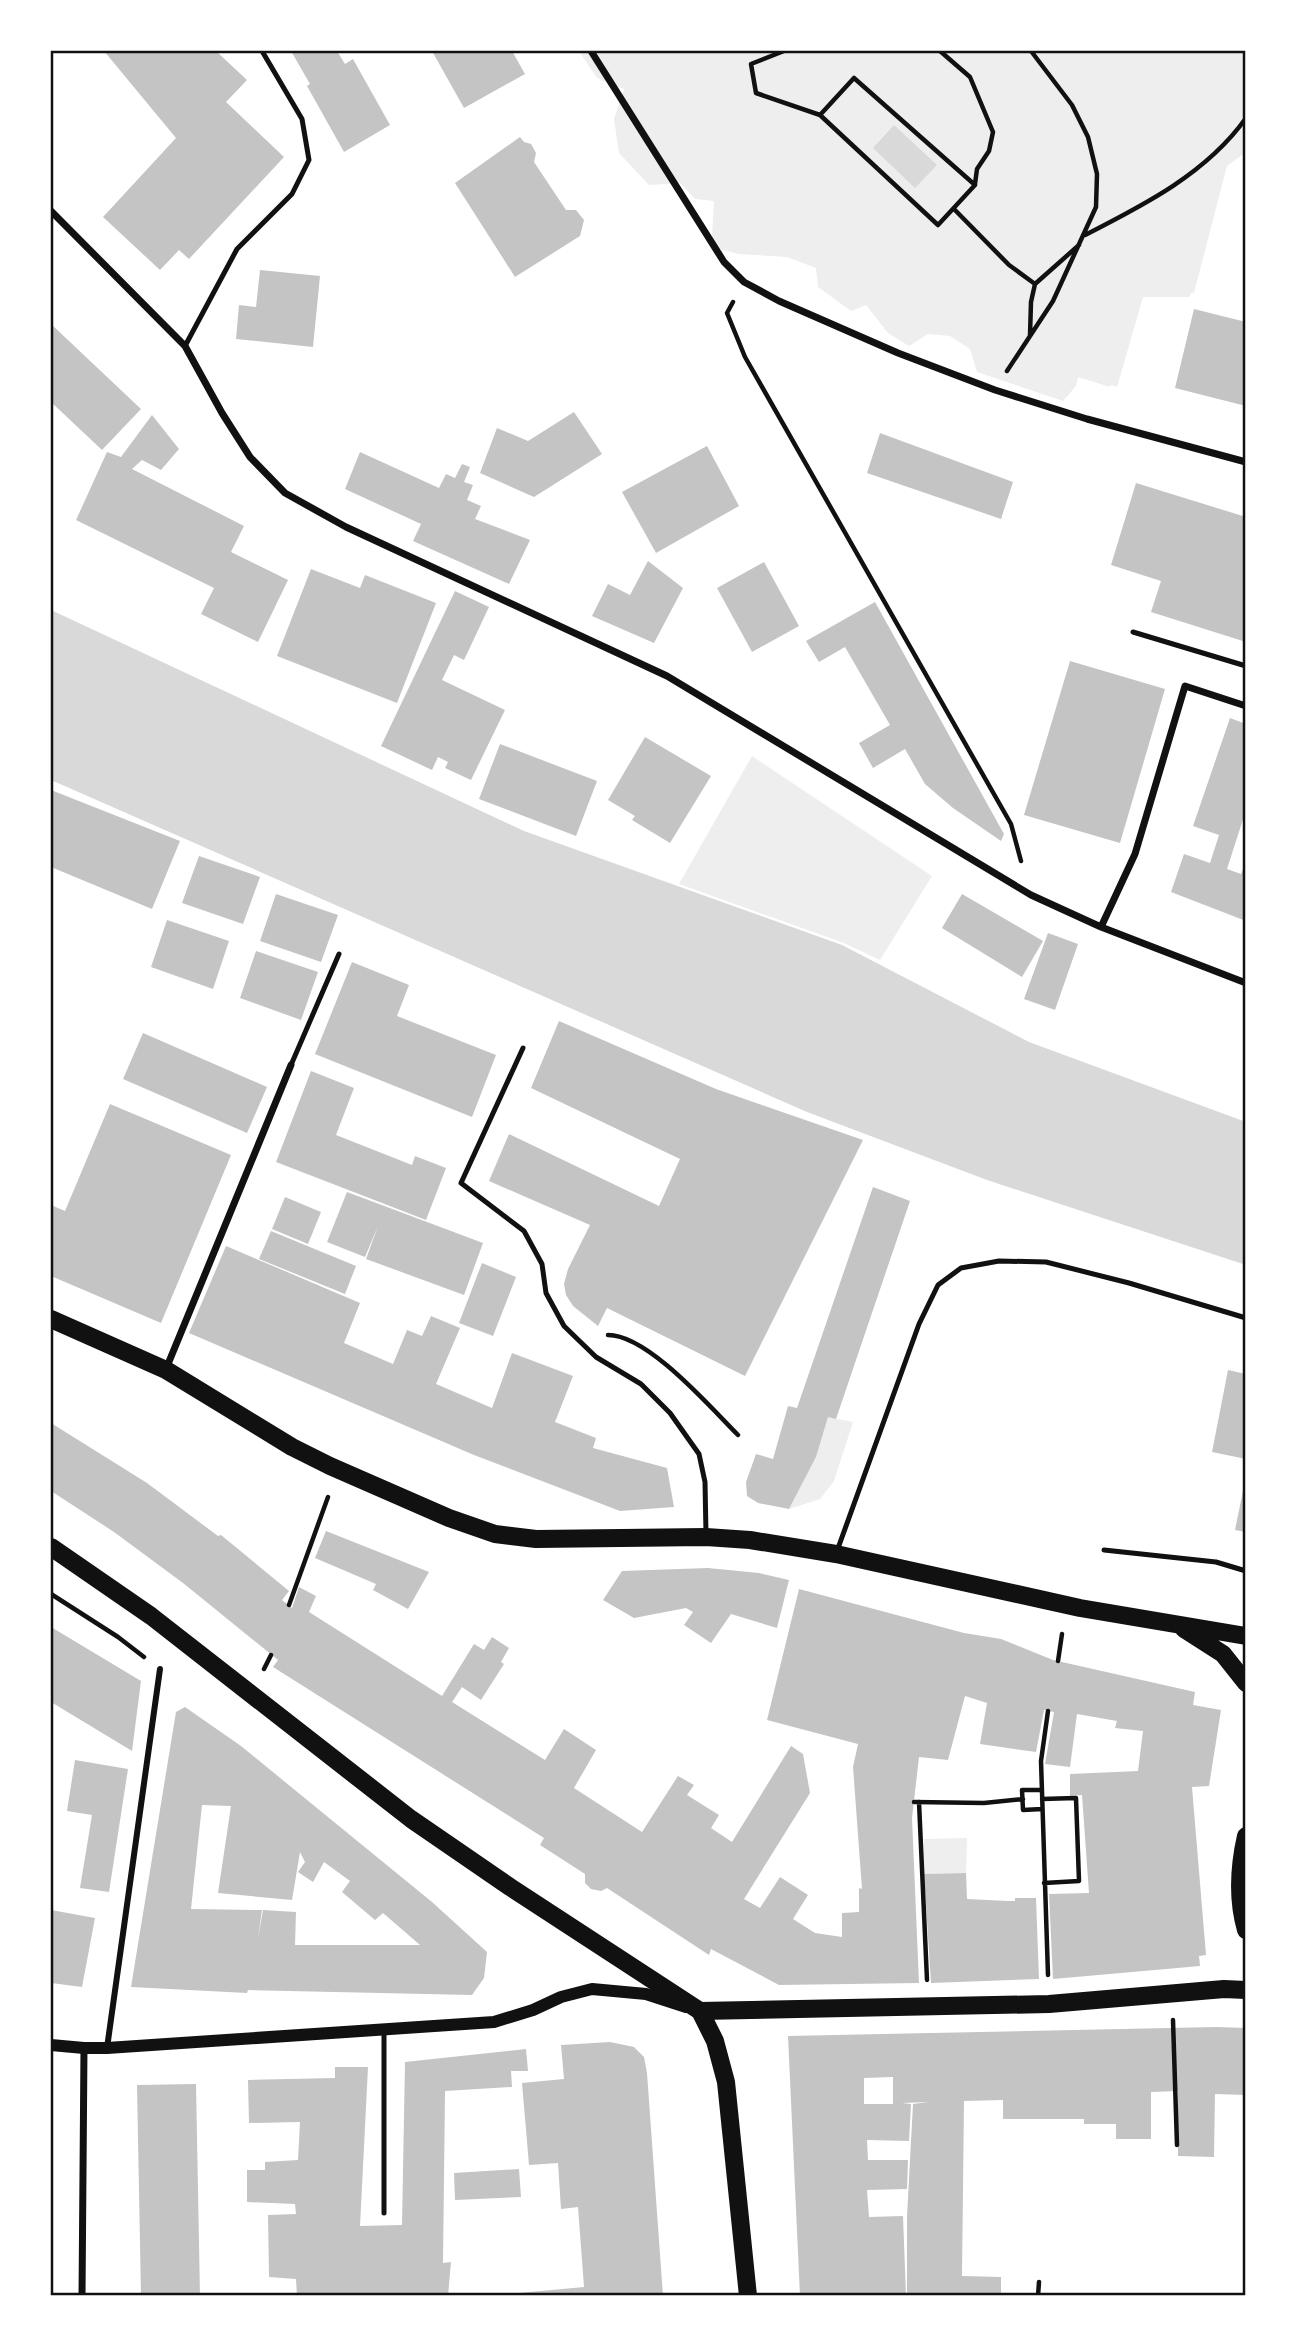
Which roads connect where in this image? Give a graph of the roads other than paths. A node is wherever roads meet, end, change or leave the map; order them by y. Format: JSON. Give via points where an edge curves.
{"nodes":[{"id":1,"x":262,"y":51,"type":"edge"},
{"id":2,"x":591,"y":51,"type":"edge"},
{"id":3,"x":51,"y":211,"type":"edge"},
{"id":4,"x":185,"y":346,"type":"junction"},
{"id":5,"x":1246,"y":462,"type":"edge"},
{"id":6,"x":1133,"y":632,"type":"dead end"},
{"id":7,"x":1246,"y":666,"type":"edge"},
{"id":8,"x":1246,"y":706,"type":"edge"},
{"id":9,"x":1101,"y":926,"type":"junction"},
{"id":10,"x":339,"y":954,"type":"dead end"},
{"id":11,"x":1246,"y":983,"type":"edge"},
{"id":12,"x":523,"y":1048,"type":"dead end"},
{"id":13,"x":291,"y":1065,"type":"joint"},
{"id":14,"x":1246,"y":1318,"type":"edge"},
{"id":15,"x":51,"y":1319,"type":"edge"},
{"id":16,"x":166,"y":1370,"type":"junction"},
{"id":17,"x":706,"y":1537,"type":"junction"},
{"id":18,"x":51,"y":1548,"type":"edge"},
{"id":19,"x":1104,"y":1550,"type":"dead end"},
{"id":20,"x":836,"y":1554,"type":"junction"},
{"id":21,"x":1246,"y":1571,"type":"edge"},
{"id":22,"x":1175,"y":1623,"type":"junction"},
{"id":23,"x":1246,"y":1636,"type":"edge"},
{"id":24,"x":160,"y":1669,"type":"road end"},
{"id":25,"x":1246,"y":1683,"type":"edge"},
{"id":26,"x":1246,"y":1836,"type":"edge"},
{"id":27,"x":1246,"y":1930,"type":"edge"},
{"id":28,"x":1246,"y":1990,"type":"edge"},
{"id":29,"x":700,"y":2011,"type":"junction"},
{"id":30,"x":384,"y":2030,"type":"junction"},
{"id":31,"x":51,"y":2045,"type":"edge"},
{"id":32,"x":107,"y":2048,"type":"junction"},
{"id":33,"x":84,"y":2049,"type":"junction"},
{"id":34,"x":384,"y":2213,"type":"dead end"},
{"id":35,"x":82,"y":2296,"type":"edge"},
{"id":36,"x":748,"y":2296,"type":"edge"}],
"edges":[{"from":1,"to":4,"type":"lane","via":[[302,119],[309,160],[292,194],[237,249]]},
{"from":2,"to":5,"type":"street","via":[[724,262],[744,282],[898,354],[995,390]]},
{"from":3,"to":4,"type":"street"},
{"from":4,"to":9,"type":"street","via":[[250,457],[285,493],[346,527],[667,676],[1031,895]]},
{"from":6,"to":7,"type":"lane"},
{"from":8,"to":9,"type":"street","via":[[1185,686],[1135,854]]},
{"from":9,"to":11,"type":"street"},
{"from":10,"to":13,"type":"lane"},
{"from":12,"to":17,"type":"lane","via":[[461,1184],[524,1230],[542,1264],[546,1293],[564,1326],[596,1357],[641,1384],[670,1413],[699,1454],[705,1482]]},
{"from":13,"to":16,"type":"street"},
{"from":14,"to":20,"type":"lane","via":[[1046,1262],[999,1261],[961,1268],[938,1286],[919,1324]]},
{"from":15,"to":16,"type":"main road"},
{"from":16,"to":17,"type":"main road","via":[[292,1447],[437,1513],[495,1534],[536,1539]]},
{"from":17,"to":20,"type":"main road"},
{"from":18,"to":29,"type":"main road","via":[[150,1616],[411,1819]]},
{"from":19,"to":21,"type":"lane","via":[[1216,1562]]},
{"from":20,"to":22,"type":"main road","via":[[1080,1608]]},
{"from":22,"to":23,"type":"main road"},
{"from":22,"to":25,"type":"main road","via":[[1223,1654]]},
{"from":24,"to":32,"type":"street"},
{"from":26,"to":27,"type":"main road","via":[[1240,1904]]},
{"from":28,"to":29,"type":"main road","via":[[1049,2004]]},
{"from":29,"to":30,"type":"street","via":[[646,1994],[592,1989],[494,2022]]},
{"from":29,"to":36,"type":"main road","via":[[715,2041],[726,2082]]},
{"from":30,"to":32,"type":"street"},
{"from":30,"to":34,"type":"lane"},
{"from":31,"to":33,"type":"street"},
{"from":32,"to":33,"type":"street"},
{"from":33,"to":35,"type":"street"}]}
